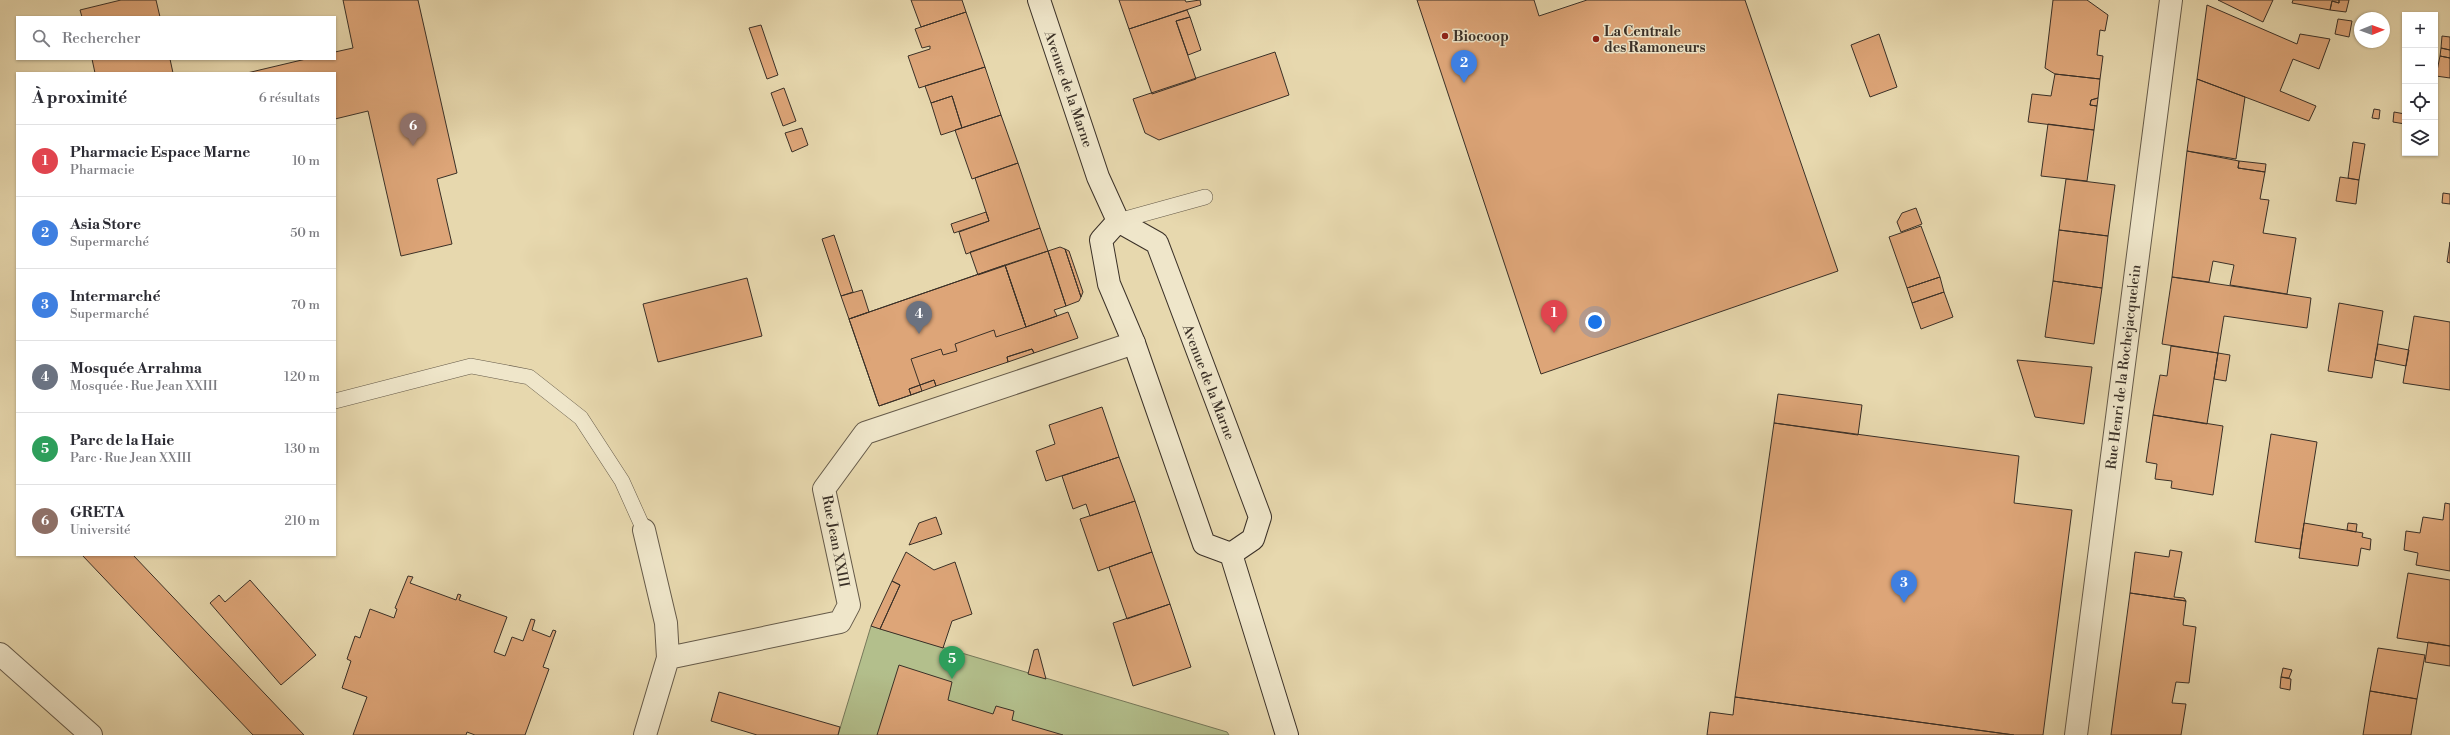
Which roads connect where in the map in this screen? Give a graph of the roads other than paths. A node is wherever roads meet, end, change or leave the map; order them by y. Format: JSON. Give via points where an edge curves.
{"nodes":[{"id":1,"x":1039,"y":0,"type":"edge"},
{"id":2,"x":2171,"y":0,"type":"edge"},
{"id":3,"x":1205,"y":197,"type":"dead end"},
{"id":4,"x":1118,"y":221,"type":"junction"},
{"id":5,"x":1134,"y":343,"type":"junction"},
{"id":6,"x":336,"y":401,"type":"edge"},
{"id":7,"x":644,"y":530,"type":"joint"},
{"id":8,"x":1231,"y":554,"type":"junction"},
{"id":9,"x":0,"y":654,"type":"edge"},
{"id":10,"x":668,"y":658,"type":"junction"},
{"id":11,"x":91,"y":735,"type":"edge"},
{"id":12,"x":645,"y":735,"type":"edge"},
{"id":13,"x":1287,"y":735,"type":"edge"},
{"id":14,"x":2076,"y":735,"type":"edge"}],
"edges":[{"from":1,"to":4,"type":"street","name":"Avenue de la Marne","via":[[1098,177]]},
{"from":2,"to":14,"type":"street","name":"Rue Henri de la Rochejacquelein"},
{"from":3,"to":4,"type":"lane"},
{"from":4,"to":5,"type":"street","via":[[1101,240],[1109,284]]},
{"from":4,"to":8,"type":"street","name":"Avenue de la Marne","via":[[1157,243],[1260,517],[1253,539]]},
{"from":5,"to":8,"type":"street","via":[[1204,544]]},
{"from":5,"to":10,"type":"street","name":"Rue Jean XXIII","via":[[865,433],[824,490],[849,605],[840,622]]},
{"from":6,"to":7,"type":"lane","via":[[471,366],[529,377],[581,418],[622,481]]},
{"from":7,"to":10,"type":"street","via":[[666,623]]},
{"from":8,"to":13,"type":"street"},
{"from":9,"to":11,"type":"street"},
{"from":10,"to":12,"type":"street"}]}
